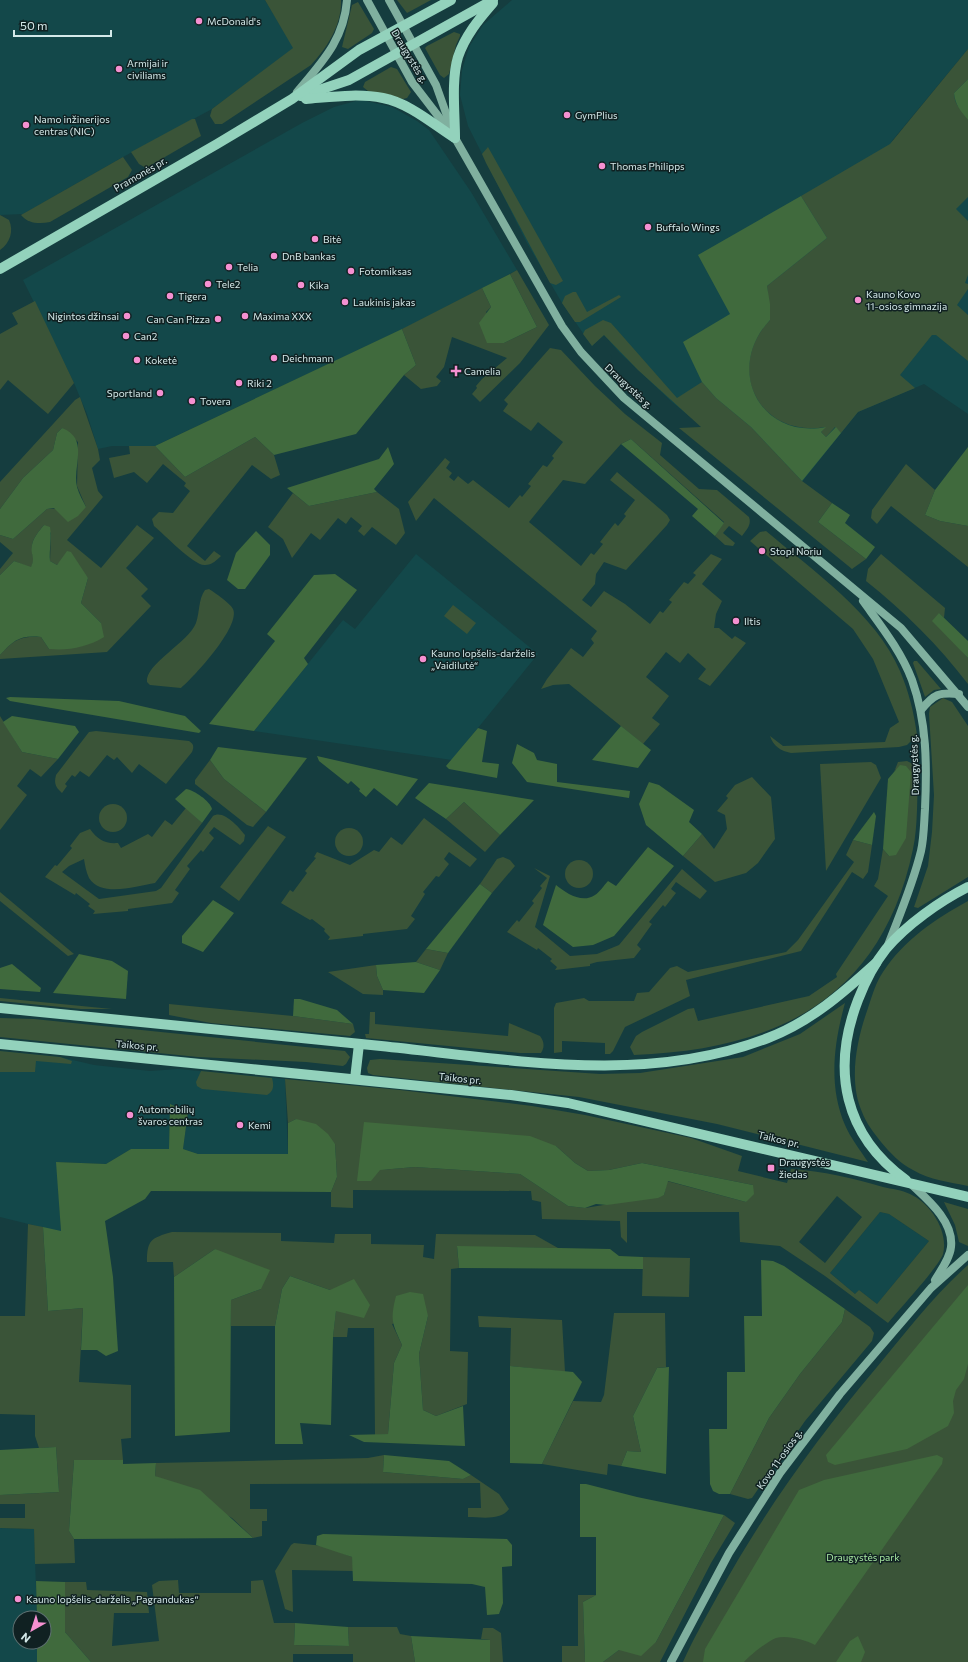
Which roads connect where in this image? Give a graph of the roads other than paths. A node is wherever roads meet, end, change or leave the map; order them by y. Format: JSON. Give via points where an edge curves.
{"nodes":[{"id":1,"x":347,"y":0,"type":"edge"},
{"id":2,"x":367,"y":0,"type":"edge"},
{"id":3,"x":388,"y":0,"type":"edge"},
{"id":4,"x":452,"y":0,"type":"edge"},
{"id":5,"x":494,"y":0,"type":"edge"},
{"id":6,"x":402,"y":26,"type":"junction"},
{"id":7,"x":386,"y":35,"type":"junction"},
{"id":8,"x":413,"y":45,"type":"junction"},
{"id":9,"x":397,"y":54,"type":"junction"},
{"id":10,"x":292,"y":99,"type":"junction"},
{"id":11,"x":455,"y":138,"type":"junction"},
{"id":12,"x":0,"y":268,"type":"edge"},
{"id":13,"x":857,"y":592,"type":"junction"},
{"id":14,"x":959,"y":694,"type":"junction"},
{"id":15,"x":968,"y":707,"type":"edge"},
{"id":16,"x":921,"y":710,"type":"junction"},
{"id":17,"x":968,"y":887,"type":"edge"},
{"id":18,"x":886,"y":948,"type":"junction"},
{"id":19,"x":876,"y":964,"type":"junction"},
{"id":20,"x":0,"y":1008,"type":"edge"},
{"id":21,"x":0,"y":1044,"type":"edge"},
{"id":22,"x":359,"y":1044,"type":"junction"},
{"id":23,"x":355,"y":1079,"type":"junction"},
{"id":24,"x":910,"y":1183,"type":"junction"},
{"id":25,"x":968,"y":1197,"type":"edge"},
{"id":26,"x":968,"y":1255,"type":"edge"},
{"id":27,"x":931,"y":1288,"type":"junction"},
{"id":28,"x":671,"y":1662,"type":"edge"}],
"edges":[{"from":1,"to":10,"type":"main road","via":[[343,26],[338,38],[330,52]]},
{"from":2,"to":7,"type":"main road","name":"Draugystės g."},
{"from":3,"to":6,"type":"main road","name":"Draugystės g."},
{"from":4,"to":6,"type":"main road","name":"Pramonės pr."},
{"from":5,"to":8,"type":"main road","name":"Pramonės pr."},
{"from":5,"to":11,"type":"main road","via":[[467,38],[458,59]]},
{"from":6,"to":7,"type":"main road","name":"Pramonės pr."},
{"from":6,"to":8,"type":"main road","name":"Draugystės g."},
{"from":7,"to":9,"type":"main road","name":"Draugystės g."},
{"from":7,"to":10,"type":"main road","name":"Pramonės pr.","via":[[359,50]]},
{"from":8,"to":9,"type":"main road","name":"Pramonės pr."},
{"from":8,"to":11,"type":"main road","name":"Draugystės g.","via":[[436,85]]},
{"from":9,"to":10,"type":"main road","name":"Pramonės pr.","via":[[349,80]]},
{"from":9,"to":11,"type":"main road","name":"Draugystės g.","via":[[412,82]]},
{"from":10,"to":11,"type":"main road","via":[[361,96],[383,98],[405,106]]},
{"from":10,"to":12,"type":"main road","name":"Pramonės pr."},
{"from":11,"to":13,"type":"main road","name":"Draugystės g.","via":[[562,326],[603,377],[624,398]]},
{"from":13,"to":14,"type":"main road","name":"Draugystės g.","via":[[901,628]]},
{"from":13,"to":16,"type":"main road","name":"Draugystės g.","via":[[902,659],[912,680]]},
{"from":14,"to":15,"type":"main road","name":"Draugystės g."},
{"from":14,"to":16,"type":"main road","via":[[943,693],[933,697]]},
{"from":16,"to":18,"type":"main road","name":"Draugystės g.","via":[[926,771],[921,849],[910,889]]},
{"from":17,"to":18,"type":"main road","via":[[916,920]]},
{"from":18,"to":19,"type":"main road"},
{"from":19,"to":22,"type":"main road","via":[[828,1006],[787,1030],[746,1046],[706,1056],[599,1067]]},
{"from":19,"to":24,"type":"main road","via":[[863,988],[850,1027],[844,1079],[848,1103],[858,1127],[883,1161]]},
{"from":20,"to":22,"type":"main road"},
{"from":21,"to":23,"type":"main road","name":"Taikos pr."},
{"from":22,"to":23,"type":"main road"},
{"from":23,"to":24,"type":"main road","name":"Taikos pr.","via":[[568,1103]]},
{"from":24,"to":25,"type":"main road"},
{"from":24,"to":27,"type":"main road","name":"Kovo 11-osios g.","via":[[939,1212],[950,1236],[948,1257]]},
{"from":26,"to":27,"type":"main road","name":"Kovo 11-osios g."},
{"from":27,"to":28,"type":"main road","name":"Kovo 11-osios g.","via":[[840,1394],[780,1473],[729,1552]]}]}
